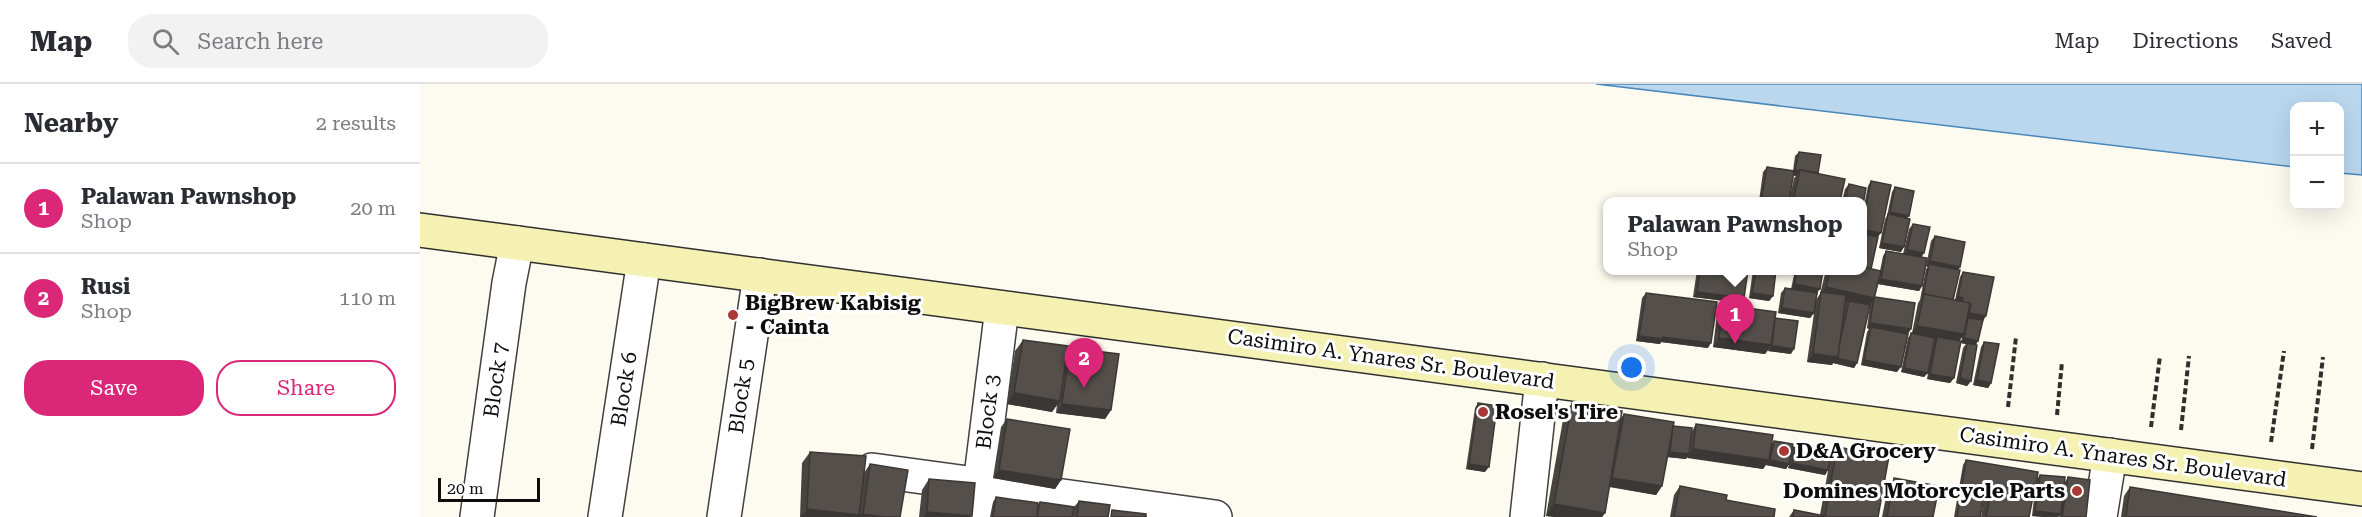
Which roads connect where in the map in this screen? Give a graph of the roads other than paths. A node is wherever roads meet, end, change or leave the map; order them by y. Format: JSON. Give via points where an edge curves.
{"nodes":[{"id":1,"x":420,"y":230,"type":"edge"},
{"id":2,"x":517,"y":243,"type":"junction"},
{"id":3,"x":644,"y":260,"type":"junction"},
{"id":4,"x":760,"y":275,"type":"junction"},
{"id":5,"x":1002,"y":308,"type":"junction"},
{"id":6,"x":1542,"y":379,"type":"junction"},
{"id":7,"x":2110,"y":455,"type":"junction"},
{"id":8,"x":872,"y":470,"type":"edge"},
{"id":9,"x":979,"y":485,"type":"junction"},
{"id":10,"x":2362,"y":489,"type":"edge"},
{"id":11,"x":477,"y":517,"type":"edge"},
{"id":12,"x":605,"y":517,"type":"edge"},
{"id":13,"x":724,"y":517,"type":"edge"},
{"id":14,"x":976,"y":517,"type":"edge"},
{"id":15,"x":1215,"y":517,"type":"edge"},
{"id":16,"x":1527,"y":517,"type":"edge"},
{"id":17,"x":2100,"y":517,"type":"edge"}],
"edges":[{"from":1,"to":2,"type":"main road","name":"Casimiro A. Ynares Sr. Boulevard"},
{"from":2,"to":3,"type":"main road","name":"Casimiro A. Ynares Sr. Boulevard"},
{"from":2,"to":11,"type":"street","name":"Block 7"},
{"from":3,"to":4,"type":"main road","name":"Casimiro A. Ynares Sr. Boulevard"},
{"from":3,"to":12,"type":"street","name":"Block 6"},
{"from":4,"to":5,"type":"main road","name":"Casimiro A. Ynares Sr. Boulevard"},
{"from":4,"to":13,"type":"street","name":"Block 5"},
{"from":5,"to":6,"type":"main road","name":"Casimiro A. Ynares Sr. Boulevard"},
{"from":5,"to":9,"type":"street","name":"Block 3"},
{"from":6,"to":7,"type":"main road","name":"Casimiro A. Ynares Sr. Boulevard"},
{"from":6,"to":16,"type":"street"},
{"from":7,"to":10,"type":"main road","name":"Casimiro A. Ynares Sr. Boulevard"},
{"from":7,"to":17,"type":"street"},
{"from":8,"to":9,"type":"street"},
{"from":9,"to":14,"type":"street","name":"Block 3"},
{"from":9,"to":15,"type":"street"}]}
